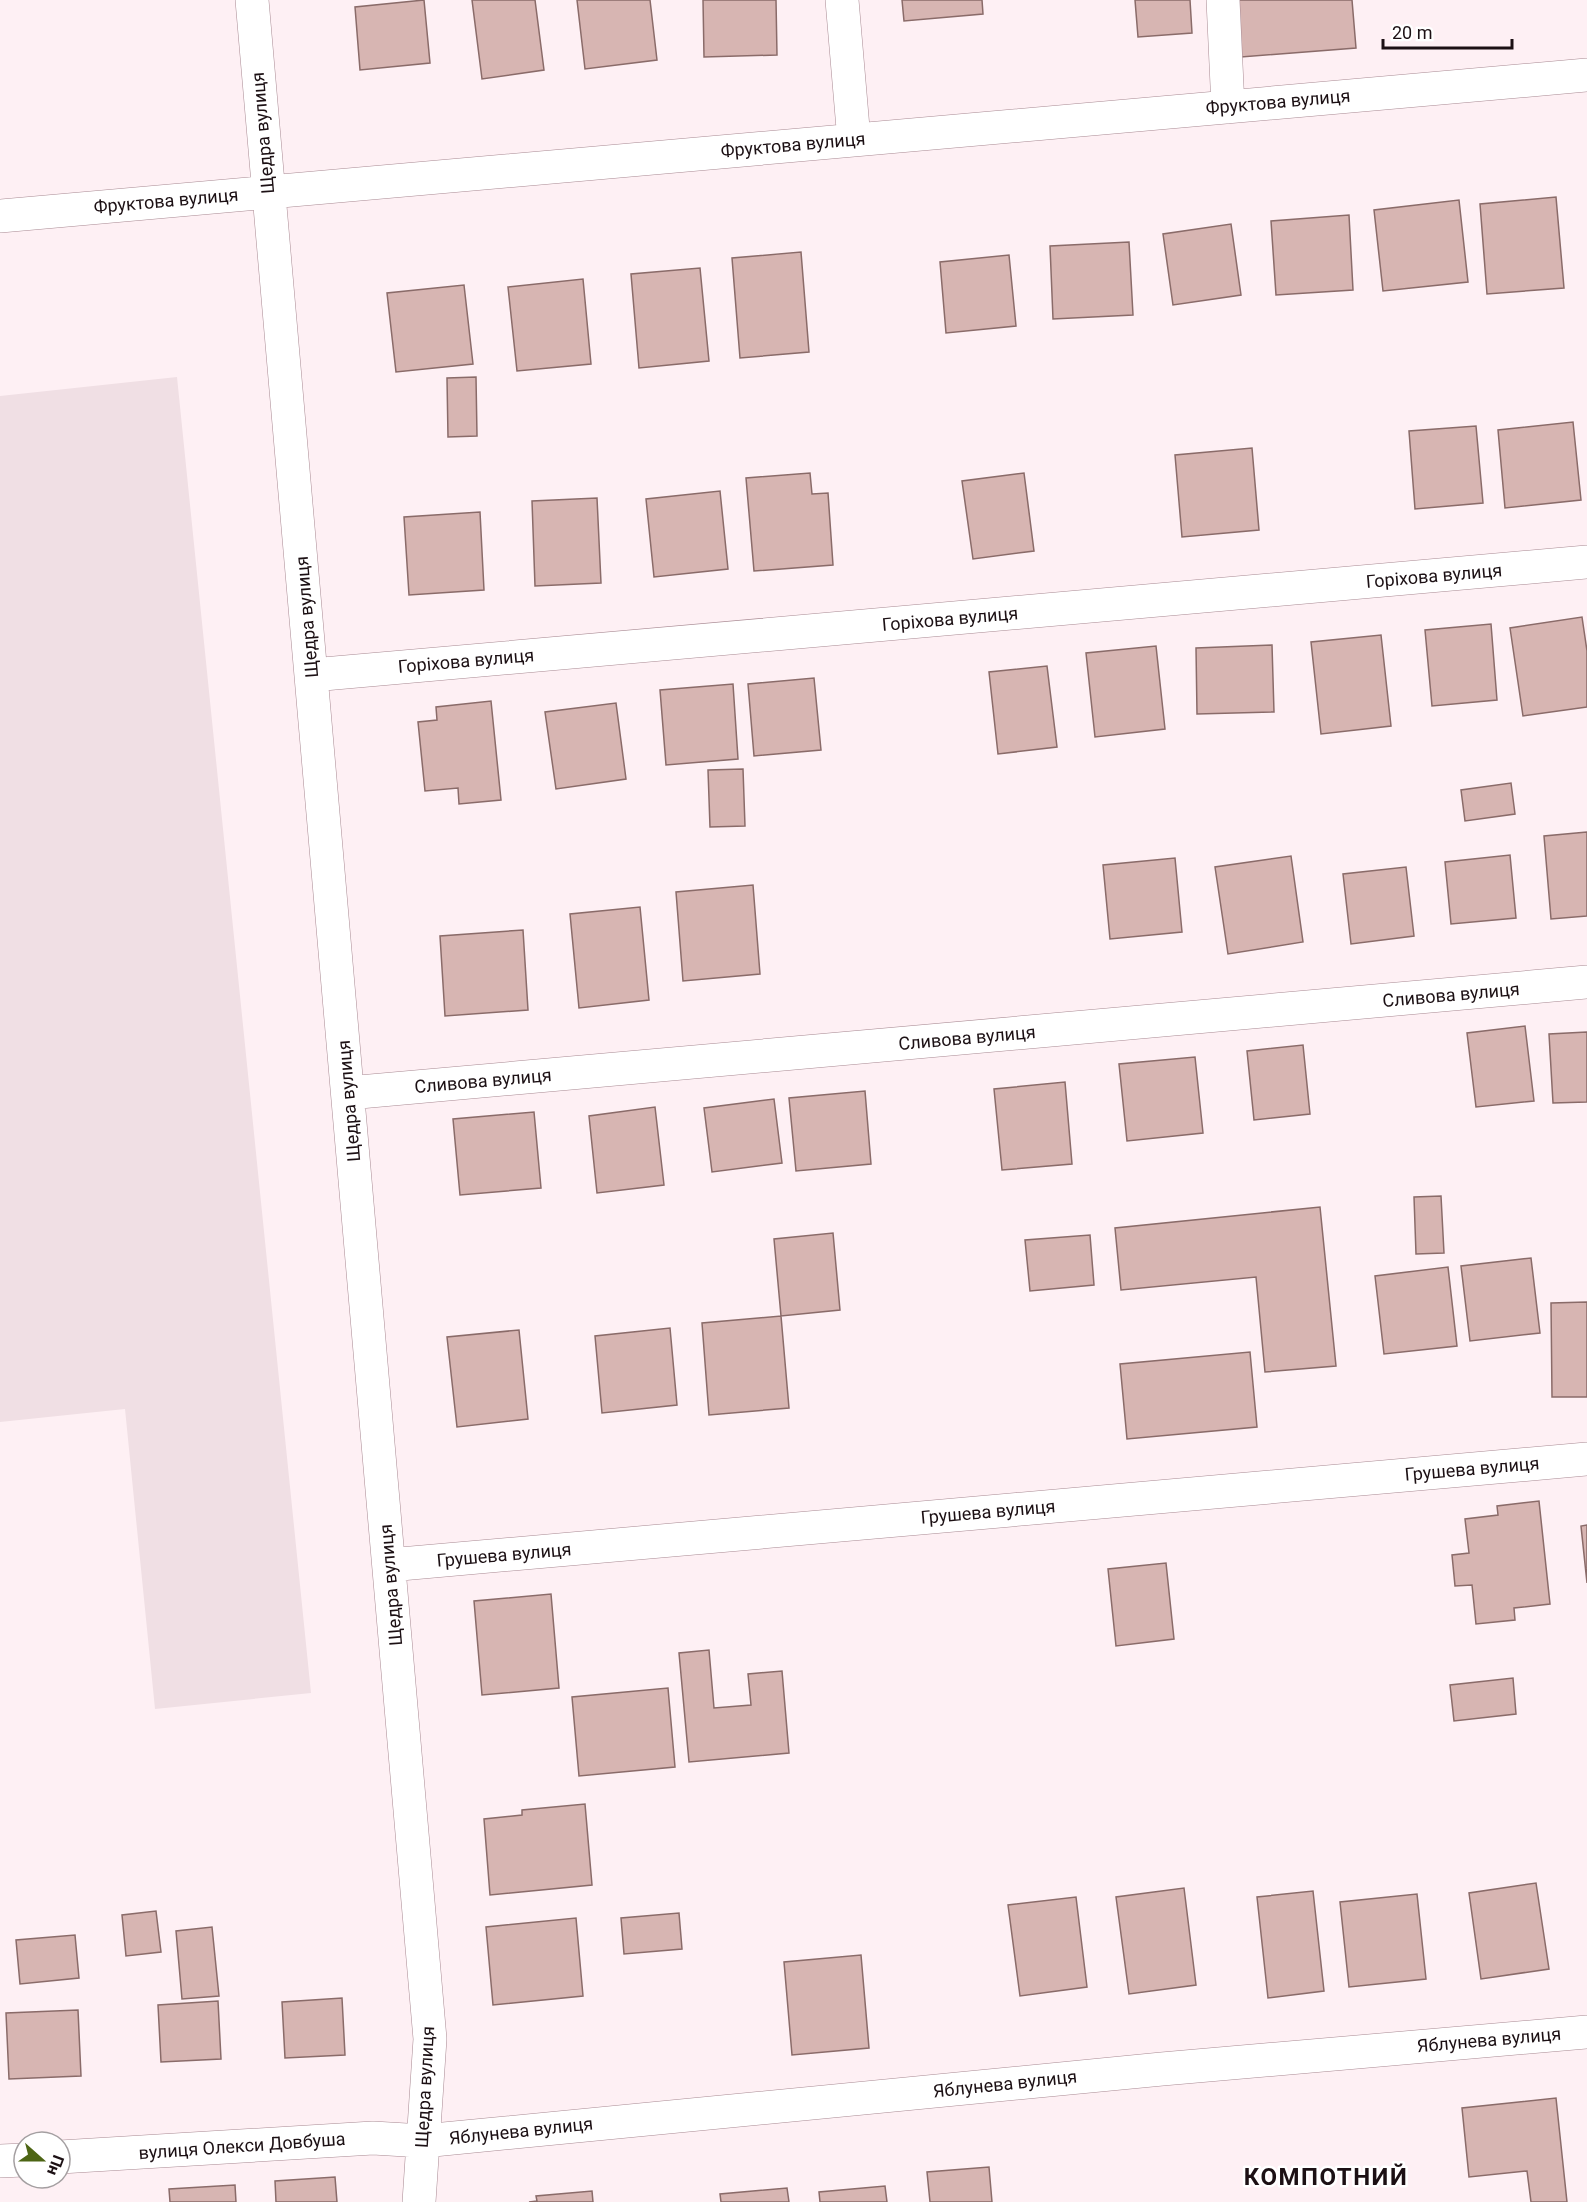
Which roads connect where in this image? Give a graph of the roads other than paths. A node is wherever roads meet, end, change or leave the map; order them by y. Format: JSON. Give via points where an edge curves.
{"nodes":[{"id":1,"x":252,"y":0,"type":"edge"},
{"id":2,"x":842,"y":0,"type":"edge"},
{"id":3,"x":1223,"y":0,"type":"edge"},
{"id":4,"x":1587,"y":75,"type":"edge"},
{"id":5,"x":1228,"y":107,"type":"junction"},
{"id":6,"x":854,"y":140,"type":"junction"},
{"id":7,"x":268,"y":192,"type":"junction"},
{"id":8,"x":0,"y":216,"type":"edge"},
{"id":9,"x":1587,"y":562,"type":"edge"},
{"id":10,"x":312,"y":675,"type":"junction"},
{"id":11,"x":1587,"y":982,"type":"edge"},
{"id":12,"x":348,"y":1093,"type":"junction"},
{"id":13,"x":1587,"y":1459,"type":"edge"},
{"id":14,"x":389,"y":1565,"type":"junction"},
{"id":15,"x":1587,"y":2032,"type":"edge"},
{"id":16,"x":423,"y":2141,"type":"junction"},
{"id":17,"x":72,"y":2156,"type":"edge"},
{"id":18,"x":418,"y":2202,"type":"edge"}],
"edges":[{"from":1,"to":7,"type":"street","name":"Щедра вулиця"},
{"from":2,"to":6,"type":"street"},
{"from":3,"to":5,"type":"street"},
{"from":4,"to":5,"type":"street","name":"Фруктова вулиця"},
{"from":5,"to":6,"type":"street","name":"Фруктова вулиця"},
{"from":6,"to":7,"type":"street","name":"Фруктова вулиця"},
{"from":7,"to":8,"type":"street","name":"Фруктова вулиця"},
{"from":7,"to":10,"type":"street","name":"Щедра вулиця"},
{"from":9,"to":10,"type":"street","name":"Горіхова вулиця"},
{"from":10,"to":12,"type":"street","name":"Щедра вулиця"},
{"from":11,"to":12,"type":"street","name":"Сливова вулиця"},
{"from":12,"to":14,"type":"street","name":"Щедра вулиця"},
{"from":13,"to":14,"type":"street","name":"Грушева вулиця"},
{"from":14,"to":16,"type":"street","name":"Щедра вулиця","via":[[430,2039]]},
{"from":15,"to":16,"type":"street","name":"Яблунева вулиця"},
{"from":16,"to":17,"type":"street","name":"вулиця Олекси Довбуша","via":[[374,2138]]},
{"from":16,"to":18,"type":"street","name":"Щедра вулиця"}]}
